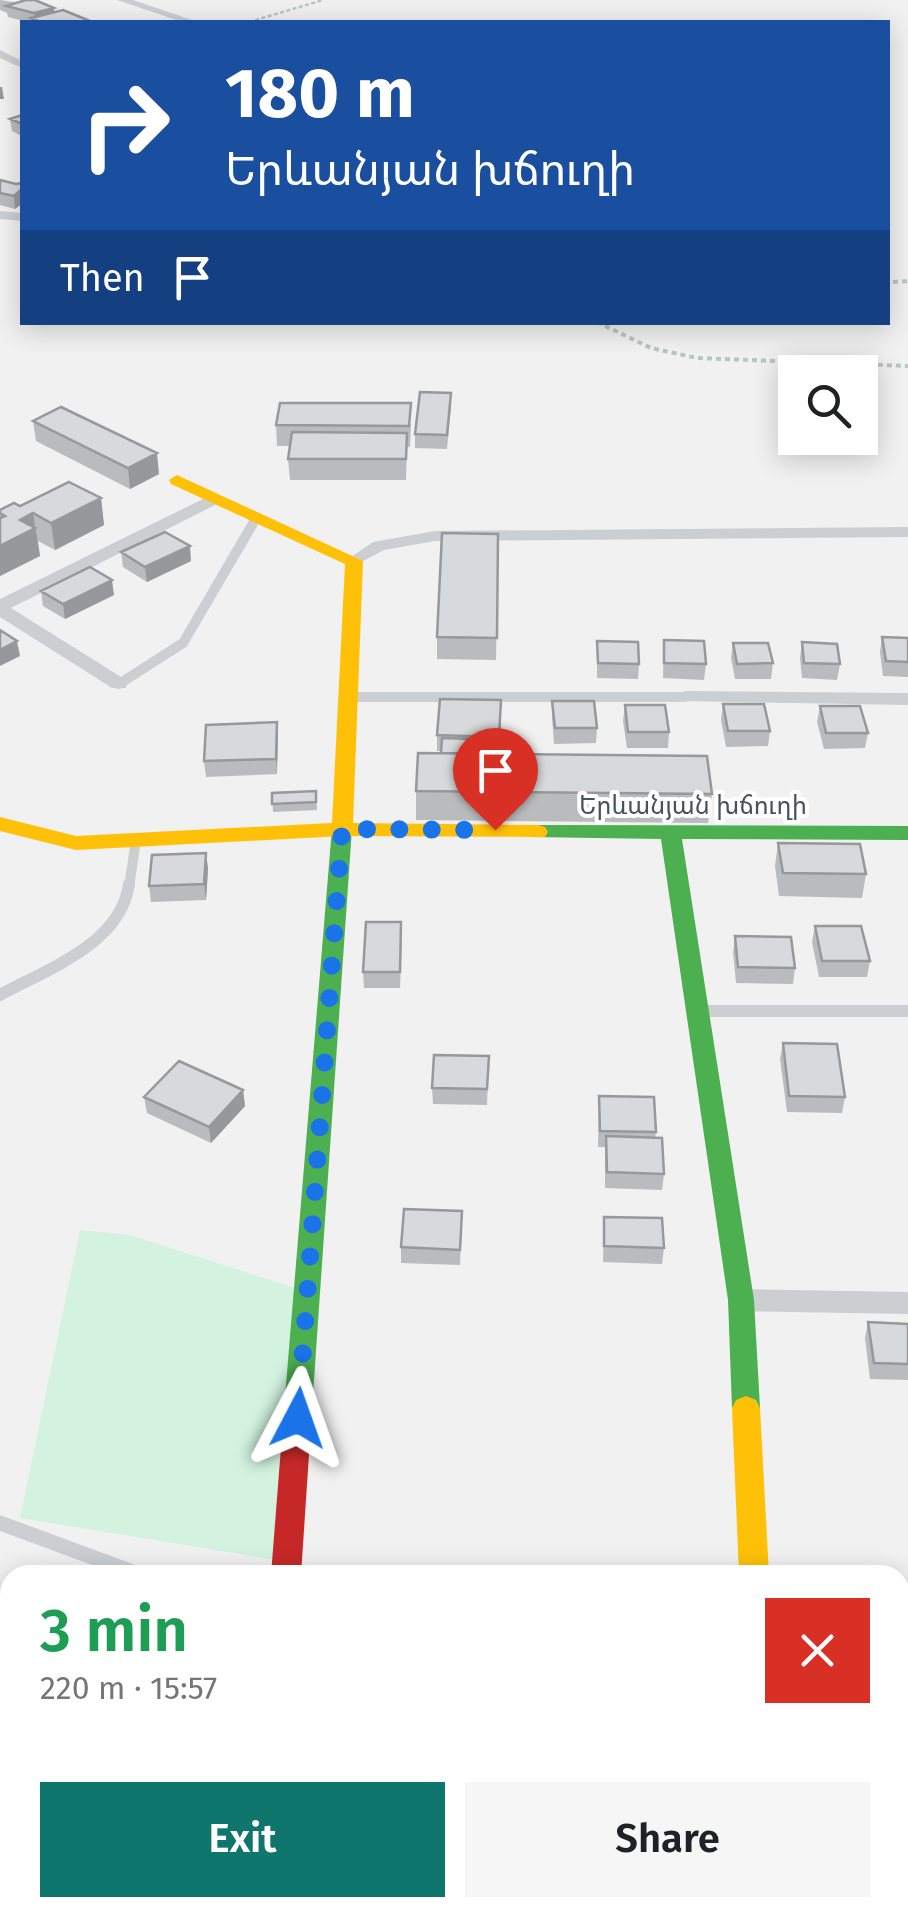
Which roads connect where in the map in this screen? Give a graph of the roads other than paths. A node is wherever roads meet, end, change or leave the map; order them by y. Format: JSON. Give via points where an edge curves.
{"nodes":[{"id":1,"x":122,"y":0,"type":"edge"},
{"id":2,"x":186,"y":20,"type":"edge"},
{"id":3,"x":176,"y":480,"type":"dead end"},
{"id":4,"x":215,"y":498,"type":"junction"},
{"id":5,"x":256,"y":516,"type":"junction"},
{"id":6,"x":908,"y":532,"type":"edge"},
{"id":7,"x":354,"y":561,"type":"junction"},
{"id":8,"x":0,"y":608,"type":"edge"},
{"id":9,"x":120,"y":684,"type":"joint"},
{"id":10,"x":349,"y":697,"type":"junction"},
{"id":11,"x":685,"y":697,"type":"joint"},
{"id":12,"x":908,"y":698,"type":"edge"},
{"id":13,"x":0,"y":824,"type":"edge"},
{"id":14,"x":342,"y":829,"type":"junction"},
{"id":15,"x":908,"y":833,"type":"edge"},
{"id":16,"x":671,"y":834,"type":"junction"},
{"id":17,"x":136,"y":840,"type":"junction"},
{"id":18,"x":0,"y":994,"type":"edge"},
{"id":19,"x":698,"y":1011,"type":"junction"},
{"id":20,"x":908,"y":1012,"type":"edge"},
{"id":21,"x":741,"y":1300,"type":"junction"},
{"id":22,"x":908,"y":1304,"type":"edge"},
{"id":23,"x":0,"y":1523,"type":"edge"},
{"id":24,"x":114,"y":1565,"type":"edge"},
{"id":25,"x":287,"y":1565,"type":"edge"},
{"id":26,"x":754,"y":1565,"type":"edge"}],
"edges":[{"from":1,"to":2,"type":"street"},
{"from":3,"to":4,"type":"street"},
{"from":4,"to":5,"type":"street"},
{"from":4,"to":8,"type":"street"},
{"from":5,"to":7,"type":"street"},
{"from":5,"to":9,"type":"lane","via":[[184,643]]},
{"from":6,"to":7,"type":"street","via":[[435,536],[378,546]]},
{"from":7,"to":10,"type":"street"},
{"from":8,"to":9,"type":"street"},
{"from":10,"to":11,"type":"lane"},
{"from":10,"to":14,"type":"street"},
{"from":11,"to":12,"type":"street"},
{"from":13,"to":17,"type":"street","name":"Երևանյան խճուղի","via":[[76,843]]},
{"from":14,"to":16,"type":"street","name":"Երևանյան խճուղի"},
{"from":14,"to":17,"type":"street","name":"Երևանյան խճուղի"},
{"from":14,"to":25,"type":"street"},
{"from":15,"to":16,"type":"street","name":"Երևանյան խճուղի"},
{"from":16,"to":19,"type":"street"},
{"from":17,"to":18,"type":"lane","via":[[127,901],[94,944]]},
{"from":19,"to":20,"type":"lane"},
{"from":19,"to":21,"type":"street"},
{"from":21,"to":22,"type":"street"},
{"from":21,"to":26,"type":"street"},
{"from":23,"to":24,"type":"lane"}]}
